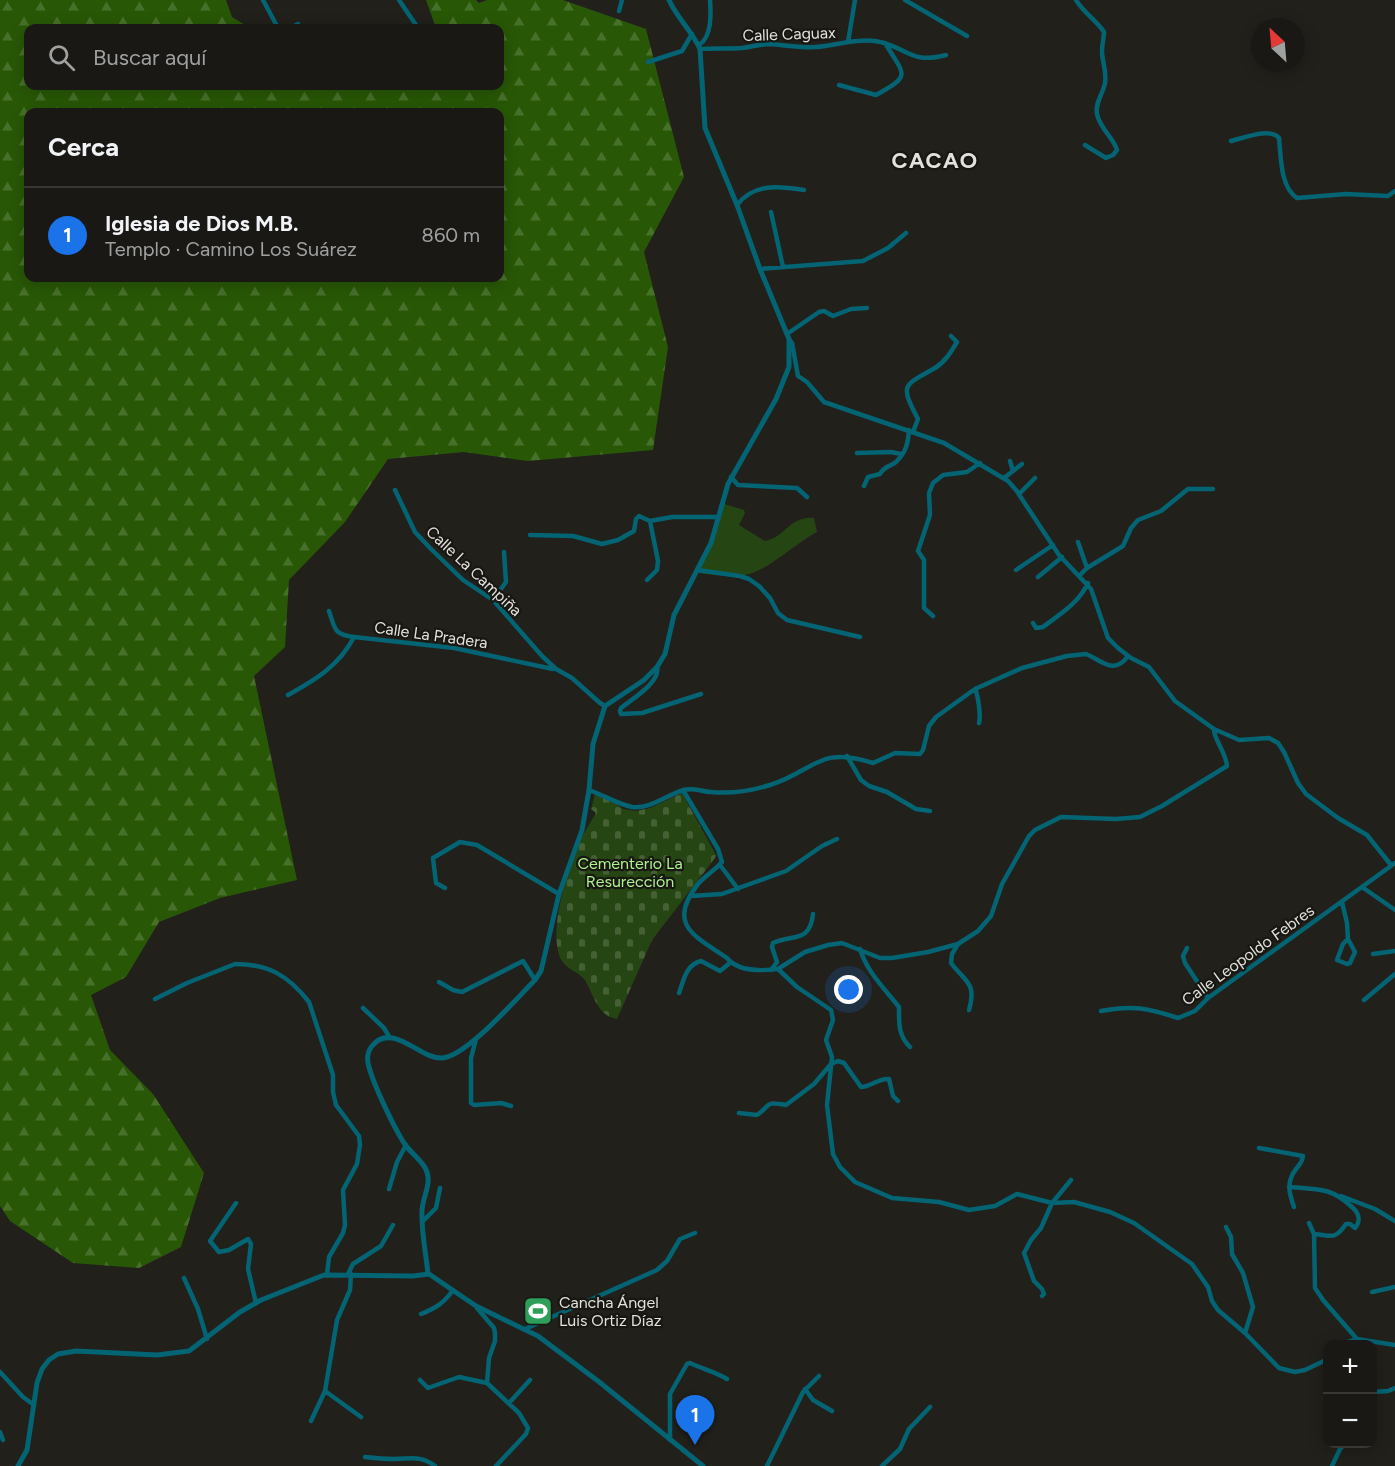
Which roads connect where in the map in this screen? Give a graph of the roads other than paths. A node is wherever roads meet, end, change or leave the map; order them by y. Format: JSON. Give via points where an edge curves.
{"nodes":[{"id":1,"x":263,"y":0,"type":"edge"},
{"id":2,"x":399,"y":0,"type":"edge"},
{"id":3,"x":622,"y":0,"type":"edge"},
{"id":4,"x":669,"y":0,"type":"edge"},
{"id":5,"x":710,"y":0,"type":"edge"},
{"id":6,"x":855,"y":0,"type":"edge"},
{"id":7,"x":905,"y":0,"type":"edge"},
{"id":8,"x":1076,"y":0,"type":"edge"},
{"id":9,"x":619,"y":11,"type":"dead end"},
{"id":10,"x":276,"y":24,"type":"edge"},
{"id":11,"x":415,"y":24,"type":"edge"},
{"id":12,"x":692,"y":34,"type":"junction"},
{"id":13,"x":967,"y":36,"type":"dead end"},
{"id":14,"x":848,"y":42,"type":"junction"},
{"id":15,"x":885,"y":43,"type":"junction"},
{"id":16,"x":699,"y":47,"type":"junction"},
{"id":17,"x":946,"y":55,"type":"dead end"},
{"id":18,"x":648,"y":62,"type":"dead end"},
{"id":19,"x":839,"y":86,"type":"dead end"},
{"id":20,"x":1231,"y":141,"type":"dead end"},
{"id":21,"x":1085,"y":145,"type":"dead end"},
{"id":22,"x":804,"y":190,"type":"dead end"},
{"id":23,"x":1395,"y":191,"type":"edge"},
{"id":24,"x":737,"y":205,"type":"junction"},
{"id":25,"x":771,"y":212,"type":"dead end"},
{"id":26,"x":906,"y":233,"type":"dead end"},
{"id":27,"x":783,"y":267,"type":"junction"},
{"id":28,"x":760,"y":270,"type":"junction"},
{"id":29,"x":867,"y":308,"type":"dead end"},
{"id":30,"x":951,"y":336,"type":"dead end"},
{"id":31,"x":789,"y":339,"type":"junction"},
{"id":32,"x":911,"y":431,"type":"junction"},
{"id":33,"x":857,"y":453,"type":"dead end"},
{"id":34,"x":901,"y":454,"type":"junction"},
{"id":35,"x":1010,"y":461,"type":"dead end"},
{"id":36,"x":980,"y":463,"type":"junction"},
{"id":37,"x":1022,"y":464,"type":"dead end"},
{"id":38,"x":1013,"y":471,"type":"junction"},
{"id":39,"x":731,"y":477,"type":"junction"},
{"id":40,"x":1004,"y":478,"type":"junction"},
{"id":41,"x":1035,"y":478,"type":"dead end"},
{"id":42,"x":864,"y":486,"type":"dead end"},
{"id":43,"x":1213,"y":489,"type":"dead end"},
{"id":44,"x":395,"y":490,"type":"dead end"},
{"id":45,"x":1019,"y":494,"type":"junction"},
{"id":46,"x":807,"y":497,"type":"dead end"},
{"id":47,"x":718,"y":517,"type":"junction"},
{"id":48,"x":650,"y":521,"type":"junction"},
{"id":49,"x":530,"y":535,"type":"dead end"},
{"id":50,"x":1078,"y":542,"type":"dead end"},
{"id":51,"x":1053,"y":545,"type":"junction"},
{"id":52,"x":504,"y":552,"type":"dead end"},
{"id":53,"x":1062,"y":557,"type":"junction"},
{"id":54,"x":1087,"y":568,"type":"junction"},
{"id":55,"x":697,"y":570,"type":"junction"},
{"id":56,"x":1016,"y":570,"type":"dead end"},
{"id":57,"x":1080,"y":575,"type":"junction"},
{"id":58,"x":1038,"y":577,"type":"dead end"},
{"id":59,"x":647,"y":580,"type":"dead end"},
{"id":60,"x":1088,"y":584,"type":"junction"},
{"id":61,"x":493,"y":600,"type":"junction"},
{"id":62,"x":329,"y":611,"type":"dead end"},
{"id":63,"x":933,"y":616,"type":"dead end"},
{"id":64,"x":1033,"y":623,"type":"dead end"},
{"id":65,"x":860,"y":637,"type":"dead end"},
{"id":66,"x":354,"y":638,"type":"junction"},
{"id":67,"x":1128,"y":656,"type":"junction"},
{"id":68,"x":657,"y":667,"type":"junction"},
{"id":69,"x":556,"y":669,"type":"junction"},
{"id":70,"x":975,"y":689,"type":"junction"},
{"id":71,"x":701,"y":694,"type":"dead end"},
{"id":72,"x":288,"y":695,"type":"dead end"},
{"id":73,"x":605,"y":705,"type":"junction"},
{"id":74,"x":979,"y":723,"type":"dead end"},
{"id":75,"x":1214,"y":729,"type":"junction"},
{"id":76,"x":847,"y":756,"type":"junction"},
{"id":77,"x":590,"y":790,"type":"junction"},
{"id":78,"x":683,"y":790,"type":"junction"},
{"id":79,"x":930,"y":811,"type":"dead end"},
{"id":80,"x":837,"y":839,"type":"dead end"},
{"id":81,"x":1393,"y":864,"type":"edge"},
{"id":82,"x":720,"y":865,"type":"junction"},
{"id":83,"x":1362,"y":887,"type":"junction"},
{"id":84,"x":445,"y":888,"type":"dead end"},
{"id":85,"x":738,"y":889,"type":"junction"},
{"id":86,"x":559,"y":894,"type":"junction"},
{"id":87,"x":691,"y":896,"type":"junction"},
{"id":88,"x":1342,"y":902,"type":"junction"},
{"id":89,"x":1395,"y":910,"type":"edge"},
{"id":90,"x":813,"y":915,"type":"dead end"},
{"id":91,"x":1348,"y":939,"type":"junction"},
{"id":92,"x":958,"y":944,"type":"junction"},
{"id":93,"x":1187,"y":948,"type":"dead end"},
{"id":94,"x":860,"y":949,"type":"junction"},
{"id":95,"x":1395,"y":951,"type":"edge"},
{"id":96,"x":1373,"y":954,"type":"dead end"},
{"id":97,"x":731,"y":962,"type":"junction"},
{"id":98,"x":778,"y":969,"type":"junction"},
{"id":99,"x":771,"y":970,"type":"junction"},
{"id":100,"x":1395,"y":974,"type":"edge"},
{"id":101,"x":535,"y":980,"type":"junction"},
{"id":102,"x":439,"y":982,"type":"dead end"},
{"id":103,"x":679,"y":993,"type":"dead end"},
{"id":104,"x":1208,"y":998,"type":"junction"},
{"id":105,"x":155,"y":999,"type":"dead end"},
{"id":106,"x":1364,"y":1000,"type":"dead end"},
{"id":107,"x":363,"y":1008,"type":"dead end"},
{"id":108,"x":969,"y":1010,"type":"dead end"},
{"id":109,"x":1101,"y":1011,"type":"dead end"},
{"id":110,"x":390,"y":1038,"type":"junction"},
{"id":111,"x":476,"y":1039,"type":"junction"},
{"id":112,"x":910,"y":1047,"type":"dead end"},
{"id":113,"x":831,"y":1064,"type":"junction"},
{"id":114,"x":898,"y":1101,"type":"dead end"},
{"id":115,"x":511,"y":1106,"type":"dead end"},
{"id":116,"x":739,"y":1113,"type":"dead end"},
{"id":117,"x":406,"y":1145,"type":"junction"},
{"id":118,"x":1259,"y":1148,"type":"dead end"},
{"id":119,"x":1071,"y":1180,"type":"dead end"},
{"id":120,"x":1289,"y":1187,"type":"junction"},
{"id":121,"x":440,"y":1188,"type":"dead end"},
{"id":122,"x":389,"y":1189,"type":"dead end"},
{"id":123,"x":1339,"y":1195,"type":"junction"},
{"id":124,"x":236,"y":1203,"type":"dead end"},
{"id":125,"x":1052,"y":1203,"type":"junction"},
{"id":126,"x":1294,"y":1207,"type":"dead end"},
{"id":127,"x":423,"y":1221,"type":"junction"},
{"id":128,"x":1395,"y":1221,"type":"edge"},
{"id":129,"x":1309,"y":1223,"type":"dead end"},
{"id":130,"x":393,"y":1225,"type":"dead end"},
{"id":131,"x":1226,"y":1227,"type":"dead end"},
{"id":132,"x":695,"y":1233,"type":"dead end"},
{"id":133,"x":1314,"y":1234,"type":"junction"},
{"id":134,"x":350,"y":1274,"type":"junction"},
{"id":135,"x":428,"y":1274,"type":"junction"},
{"id":136,"x":327,"y":1275,"type":"junction"},
{"id":137,"x":184,"y":1278,"type":"dead end"},
{"id":138,"x":1395,"y":1287,"type":"edge"},
{"id":139,"x":453,"y":1290,"type":"junction"},
{"id":140,"x":1372,"y":1292,"type":"dead end"},
{"id":141,"x":1042,"y":1296,"type":"dead end"},
{"id":142,"x":256,"y":1303,"type":"junction"},
{"id":143,"x":476,"y":1306,"type":"junction"},
{"id":144,"x":421,"y":1314,"type":"dead end"},
{"id":145,"x":525,"y":1329,"type":"junction"},
{"id":146,"x":1245,"y":1333,"type":"junction"},
{"id":147,"x":1358,"y":1338,"type":"junction"},
{"id":148,"x":207,"y":1339,"type":"junction"},
{"id":149,"x":1353,"y":1340,"type":"edge"},
{"id":150,"x":1395,"y":1345,"type":"edge"},
{"id":151,"x":1323,"y":1361,"type":"edge"},
{"id":152,"x":1,"y":1375,"type":"edge"},
{"id":153,"x":819,"y":1376,"type":"dead end"},
{"id":154,"x":728,"y":1379,"type":"dead end"},
{"id":155,"x":420,"y":1380,"type":"dead end"},
{"id":156,"x":530,"y":1380,"type":"dead end"},
{"id":157,"x":487,"y":1383,"type":"junction"},
{"id":158,"x":1395,"y":1388,"type":"edge"},
{"id":159,"x":805,"y":1389,"type":"junction"},
{"id":160,"x":325,"y":1391,"type":"junction"},
{"id":161,"x":1377,"y":1392,"type":"edge"},
{"id":162,"x":508,"y":1403,"type":"junction"},
{"id":163,"x":35,"y":1406,"type":"junction"},
{"id":164,"x":930,"y":1407,"type":"dead end"},
{"id":165,"x":832,"y":1411,"type":"dead end"},
{"id":166,"x":362,"y":1417,"type":"dead end"},
{"id":167,"x":312,"y":1421,"type":"dead end"},
{"id":168,"x":0,"y":1432,"type":"edge"},
{"id":169,"x":3,"y":1440,"type":"dead end"},
{"id":170,"x":670,"y":1440,"type":"junction"},
{"id":171,"x":1341,"y":1448,"type":"edge"},
{"id":172,"x":365,"y":1457,"type":"dead end"},
{"id":173,"x":18,"y":1466,"type":"edge"},
{"id":174,"x":435,"y":1466,"type":"edge"},
{"id":175,"x":496,"y":1466,"type":"edge"},
{"id":176,"x":703,"y":1466,"type":"edge"},
{"id":177,"x":767,"y":1466,"type":"edge"},
{"id":178,"x":882,"y":1466,"type":"edge"},
{"id":179,"x":1332,"y":1466,"type":"edge"}],
"edges":[{"from":1,"to":10,"type":"street"},
{"from":2,"to":11,"type":"street"},
{"from":3,"to":9,"type":"street"},
{"from":4,"to":12,"type":"street"},
{"from":5,"to":16,"type":"street","via":[[706,39]]},
{"from":6,"to":14,"type":"street"},
{"from":7,"to":13,"type":"street"},
{"from":8,"to":21,"type":"street","via":[[1104,32],[1102,52],[1107,73],[1097,113],[1117,150],[1106,158]]},
{"from":12,"to":16,"type":"street"},
{"from":12,"to":18,"type":"street","via":[[682,51]]},
{"from":14,"to":15,"type":"street","name":"Calle Caguax"},
{"from":14,"to":16,"type":"street","name":"Calle Caguax","via":[[801,48],[767,44]]},
{"from":15,"to":17,"type":"street","name":"Calle Caguax","via":[[921,59]]},
{"from":15,"to":19,"type":"street","via":[[901,69],[898,82],[876,95]]},
{"from":16,"to":24,"type":"street","via":[[705,128]]},
{"from":20,"to":23,"type":"street","via":[[1277,135],[1286,182],[1297,198],[1388,196]]},
{"from":22,"to":24,"type":"street","via":[[769,187],[745,195]]},
{"from":24,"to":28,"type":"street"},
{"from":25,"to":27,"type":"street"},
{"from":26,"to":27,"type":"street","via":[[863,261]]},
{"from":27,"to":28,"type":"street"},
{"from":28,"to":31,"type":"street"},
{"from":29,"to":31,"type":"street","via":[[833,316],[824,310]]},
{"from":30,"to":32,"type":"street","via":[[957,342],[945,360],[914,378],[907,387],[907,398],[918,418]]},
{"from":31,"to":32,"type":"street","via":[[798,376],[824,402]]},
{"from":31,"to":39,"type":"street","via":[[786,376]]},
{"from":32,"to":34,"type":"street","via":[[908,446]]},
{"from":32,"to":36,"type":"street"},
{"from":33,"to":34,"type":"street"},
{"from":34,"to":42,"type":"street","via":[[880,474],[868,477]]},
{"from":35,"to":38,"type":"street"},
{"from":36,"to":40,"type":"street"},
{"from":36,"to":63,"type":"street","via":[[968,472],[943,475],[929,493],[930,515],[918,551],[924,560],[924,608]]},
{"from":37,"to":38,"type":"street"},
{"from":38,"to":40,"type":"street"},
{"from":39,"to":46,"type":"street","via":[[738,485],[798,488]]},
{"from":39,"to":47,"type":"street"},
{"from":40,"to":45,"type":"street"},
{"from":41,"to":45,"type":"street"},
{"from":43,"to":54,"type":"street","via":[[1188,489],[1161,511],[1138,520],[1123,546]]},
{"from":44,"to":61,"type":"street","name":"Calle La Campiña","via":[[415,532],[463,580]]},
{"from":45,"to":51,"type":"street"},
{"from":47,"to":48,"type":"street"},
{"from":47,"to":55,"type":"street","via":[[711,543]]},
{"from":48,"to":49,"type":"street","via":[[639,516],[630,535],[602,544],[573,536]]},
{"from":48,"to":59,"type":"street","via":[[658,561],[657,570]]},
{"from":50,"to":54,"type":"street"},
{"from":51,"to":53,"type":"street"},
{"from":51,"to":56,"type":"street"},
{"from":52,"to":61,"type":"street","via":[[506,582]]},
{"from":53,"to":57,"type":"street"},
{"from":53,"to":58,"type":"street"},
{"from":54,"to":57,"type":"street"},
{"from":55,"to":65,"type":"street","via":[[749,579],[787,620]]},
{"from":55,"to":68,"type":"street","via":[[674,615],[665,654]]},
{"from":57,"to":60,"type":"street"},
{"from":60,"to":64,"type":"street","via":[[1077,601],[1043,627],[1036,628]]},
{"from":60,"to":67,"type":"street","via":[[1108,638]]},
{"from":61,"to":69,"type":"street","name":"Calle La Campiña"},
{"from":62,"to":66,"type":"street","via":[[336,632]]},
{"from":66,"to":69,"type":"street","name":"Calle La Pradera","via":[[454,648]]},
{"from":66,"to":72,"type":"street","name":"Calle La Pradera","via":[[323,675]]},
{"from":67,"to":70,"type":"street","via":[[1112,666],[1086,654],[1067,656],[1022,668]]},
{"from":67,"to":75,"type":"street","via":[[1149,667],[1175,701]]},
{"from":68,"to":71,"type":"street","via":[[657,677],[621,708],[621,714],[642,713]]},
{"from":68,"to":73,"type":"street"},
{"from":69,"to":73,"type":"street","name":"Calle La Campiña"},
{"from":70,"to":74,"type":"street","via":[[981,710]]},
{"from":70,"to":76,"type":"street","via":[[936,717],[920,754],[895,753],[873,763]]},
{"from":73,"to":77,"type":"street","via":[[593,744]]},
{"from":75,"to":81,"type":"street","via":[[1239,740],[1269,738],[1278,743],[1306,794],[1367,836]]},
{"from":75,"to":92,"type":"street","via":[[1227,766],[1162,806],[1140,817],[1061,817],[1035,830],[1002,884],[991,916]]},
{"from":76,"to":78,"type":"street","via":[[823,759],[772,785],[745,792]]},
{"from":76,"to":79,"type":"street","via":[[869,786]]},
{"from":77,"to":78,"type":"street","via":[[633,807],[646,806]]},
{"from":77,"to":86,"type":"street","via":[[582,830]]},
{"from":78,"to":82,"type":"street","via":[[718,849]]},
{"from":80,"to":85,"type":"street","via":[[786,871]]},
{"from":81,"to":83,"type":"street","name":"Calle Leopoldo Febres"},
{"from":82,"to":85,"type":"street"},
{"from":82,"to":87,"type":"street","via":[[699,883]]},
{"from":83,"to":88,"type":"street","name":"Calle Leopoldo Febres"},
{"from":83,"to":89,"type":"street"},
{"from":84,"to":86,"type":"street","via":[[436,883],[433,858],[460,842],[477,845]]},
{"from":85,"to":87,"type":"street"},
{"from":86,"to":101,"type":"street","via":[[543,964]]},
{"from":87,"to":97,"type":"street","via":[[683,913],[686,926]]},
{"from":88,"to":91,"type":"street"},
{"from":88,"to":104,"type":"street","name":"Calle Leopoldo Febres"},
{"from":90,"to":99,"type":"street","via":[[804,935],[773,943],[777,962]]},
{"from":91,"to":91,"type":"street","via":[[1337,960],[1347,964],[1355,952]]},
{"from":92,"to":94,"type":"street","via":[[892,958]]},
{"from":92,"to":108,"type":"street","via":[[951,963],[969,981],[973,991]]},
{"from":93,"to":104,"type":"street","via":[[1185,963]]},
{"from":94,"to":98,"type":"street","via":[[842,943],[828,945],[805,952]]},
{"from":94,"to":112,"type":"street","via":[[873,976],[899,1007],[903,1039]]},
{"from":95,"to":96,"type":"street"},
{"from":97,"to":99,"type":"street","via":[[743,968]]},
{"from":97,"to":103,"type":"street","via":[[720,971],[701,961],[692,963]]},
{"from":98,"to":99,"type":"street"},
{"from":98,"to":113,"type":"street","via":[[831,1010],[833,1020],[826,1040]]},
{"from":100,"to":106,"type":"street"},
{"from":101,"to":102,"type":"street","via":[[523,961],[462,992]]},
{"from":101,"to":111,"type":"street"},
{"from":104,"to":109,"type":"street","name":"Calle Leopoldo Febres","via":[[1195,1011],[1178,1018],[1148,1008]]},
{"from":105,"to":136,"type":"street","via":[[235,964],[267,967],[287,979],[309,1002],[333,1075],[336,1105],[359,1136],[360,1145],[357,1164],[343,1190],[345,1225],[329,1257]]},
{"from":107,"to":110,"type":"street"},
{"from":110,"to":111,"type":"street","via":[[431,1057],[442,1058],[455,1055]]},
{"from":110,"to":117,"type":"street","via":[[373,1045],[368,1063]]},
{"from":111,"to":115,"type":"street","via":[[471,1058],[471,1103]]},
{"from":113,"to":114,"type":"street","via":[[844,1063],[861,1087],[889,1080]]},
{"from":113,"to":116,"type":"street","via":[[814,1084],[786,1105],[771,1102],[760,1114]]},
{"from":113,"to":125,"type":"street","via":[[827,1105],[833,1154],[855,1182],[892,1198],[969,1209],[995,1206],[1017,1194]]},
{"from":117,"to":122,"type":"street"},
{"from":117,"to":127,"type":"street","via":[[429,1179]]},
{"from":118,"to":120,"type":"street","via":[[1303,1156]]},
{"from":119,"to":125,"type":"street"},
{"from":120,"to":123,"type":"street"},
{"from":120,"to":126,"type":"street"},
{"from":121,"to":127,"type":"street","via":[[436,1208]]},
{"from":123,"to":128,"type":"street"},
{"from":123,"to":133,"type":"street","via":[[1356,1211],[1358,1226],[1346,1224],[1333,1237]]},
{"from":124,"to":142,"type":"street","via":[[210,1241],[219,1252],[248,1239],[248,1269]]},
{"from":125,"to":141,"type":"street","via":[[1024,1253]]},
{"from":125,"to":146,"type":"street","via":[[1074,1202],[1134,1223],[1192,1264],[1218,1310]]},
{"from":127,"to":135,"type":"street"},
{"from":129,"to":133,"type":"street"},
{"from":130,"to":134,"type":"street","via":[[381,1246],[353,1264]]},
{"from":131,"to":146,"type":"street","via":[[1253,1307]]},
{"from":132,"to":145,"type":"street","via":[[680,1239],[657,1270]]},
{"from":133,"to":147,"type":"street","via":[[1315,1288]]},
{"from":134,"to":135,"type":"street"},
{"from":134,"to":136,"type":"street"},
{"from":134,"to":160,"type":"street","via":[[350,1290],[337,1320]]},
{"from":135,"to":139,"type":"street"},
{"from":136,"to":142,"type":"street"},
{"from":137,"to":148,"type":"street"},
{"from":138,"to":140,"type":"street"},
{"from":139,"to":143,"type":"street"},
{"from":139,"to":144,"type":"street","via":[[437,1308]]},
{"from":142,"to":148,"type":"street"},
{"from":143,"to":145,"type":"street"},
{"from":143,"to":157,"type":"street","via":[[494,1328]]},
{"from":145,"to":170,"type":"street","via":[[598,1381]]},
{"from":146,"to":151,"type":"street","via":[[1279,1368],[1295,1372]]},
{"from":147,"to":149,"type":"street"},
{"from":147,"to":150,"type":"street"},
{"from":148,"to":163,"type":"street","via":[[189,1351],[157,1355],[76,1351],[58,1354],[42,1369]]},
{"from":152,"to":163,"type":"street"},
{"from":153,"to":159,"type":"street"},
{"from":154,"to":170,"type":"street","via":[[687,1364],[670,1394]]},
{"from":155,"to":157,"type":"street","via":[[428,1388],[459,1377]]},
{"from":156,"to":162,"type":"street"},
{"from":157,"to":162,"type":"street"},
{"from":158,"to":161,"type":"street"},
{"from":159,"to":165,"type":"street","via":[[813,1400]]},
{"from":159,"to":177,"type":"street"},
{"from":160,"to":166,"type":"street"},
{"from":160,"to":167,"type":"street"},
{"from":162,"to":175,"type":"street","via":[[528,1428]]},
{"from":163,"to":173,"type":"street","via":[[27,1450]]},
{"from":164,"to":178,"type":"street","via":[[909,1429],[900,1449]]},
{"from":168,"to":169,"type":"street"},
{"from":170,"to":176,"type":"street"},
{"from":171,"to":179,"type":"street"},
{"from":172,"to":174,"type":"street","via":[[415,1457]]}]}
